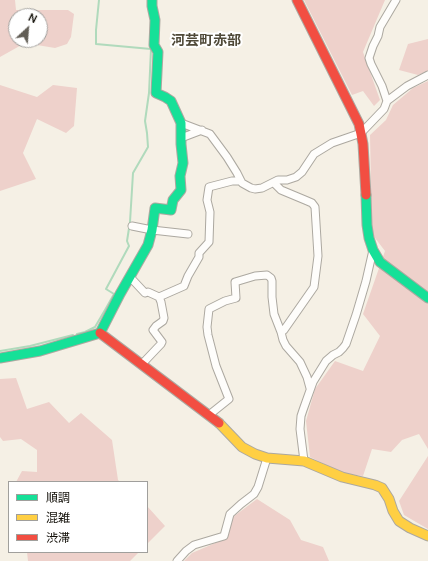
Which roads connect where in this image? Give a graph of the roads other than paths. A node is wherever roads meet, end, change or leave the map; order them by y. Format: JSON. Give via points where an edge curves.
{"nodes":[{"id":1,"x":152,"y":0,"type":"edge"},
{"id":2,"x":296,"y":0,"type":"edge"},
{"id":3,"x":396,"y":0,"type":"edge"},
{"id":4,"x":428,"y":75,"type":"edge"},
{"id":5,"x":387,"y":101,"type":"junction"},
{"id":6,"x":181,"y":123,"type":"junction"},
{"id":7,"x":202,"y":130,"type":"junction"},
{"id":8,"x":361,"y":133,"type":"junction"},
{"id":9,"x":181,"y":138,"type":"junction"},
{"id":10,"x":241,"y":181,"type":"junction"},
{"id":11,"x":274,"y":183,"type":"junction"},
{"id":12,"x":132,"y":226,"type":"dead end"},
{"id":13,"x":152,"y":230,"type":"junction"},
{"id":14,"x":188,"y":234,"type":"dead end"},
{"id":15,"x":373,"y":250,"type":"junction"},
{"id":16,"x":130,"y":277,"type":"junction"},
{"id":17,"x":159,"y":297,"type":"junction"},
{"id":18,"x":428,"y":298,"type":"edge"},
{"id":19,"x":281,"y":332,"type":"junction"},
{"id":20,"x":100,"y":333,"type":"junction"},
{"id":21,"x":0,"y":358,"type":"edge"},
{"id":22,"x":142,"y":364,"type":"junction"},
{"id":23,"x":310,"y":388,"type":"junction"},
{"id":24,"x":210,"y":415,"type":"junction"},
{"id":25,"x":267,"y":458,"type":"junction"},
{"id":26,"x":304,"y":461,"type":"junction"},
{"id":27,"x":428,"y":536,"type":"edge"},
{"id":28,"x":177,"y":561,"type":"edge"}],
"edges":[{"from":1,"to":6,"type":"street","via":[[155,20],[154,46],[158,52],[156,92],[171,101]]},
{"from":2,"to":8,"type":"street","via":[[359,124]]},
{"from":3,"to":5,"type":"street","via":[[380,27],[369,58]]},
{"from":4,"to":5,"type":"street"},
{"from":5,"to":8,"type":"street","via":[[384,109]]},
{"from":6,"to":7,"type":"street"},
{"from":6,"to":9,"type":"street"},
{"from":7,"to":9,"type":"street"},
{"from":7,"to":10,"type":"street","via":[[216,141]]},
{"from":8,"to":11,"type":"street","via":[[332,143],[314,154],[296,177]]},
{"from":8,"to":15,"type":"street","via":[[367,225]]},
{"from":9,"to":13,"type":"street","via":[[181,190],[173,200],[171,210],[155,208]]},
{"from":10,"to":11,"type":"street","via":[[255,189]]},
{"from":10,"to":17,"type":"street","via":[[209,187],[209,242],[199,254],[184,286]]},
{"from":11,"to":19,"type":"street","via":[[284,192],[312,203],[315,207],[318,256],[314,287]]},
{"from":12,"to":13,"type":"street"},
{"from":13,"to":14,"type":"street"},
{"from":13,"to":16,"type":"street","via":[[148,245]]},
{"from":15,"to":18,"type":"street","via":[[380,262]]},
{"from":15,"to":23,"type":"street","via":[[346,344],[326,362]]},
{"from":16,"to":17,"type":"street","via":[[145,293]]},
{"from":16,"to":20,"type":"street"},
{"from":17,"to":22,"type":"street","via":[[164,318],[153,330],[162,342]]},
{"from":19,"to":23,"type":"street","via":[[286,346],[300,362]]},
{"from":19,"to":24,"type":"street","via":[[274,314],[272,281],[267,275],[235,282],[236,298],[209,309],[208,336],[229,399]]},
{"from":20,"to":21,"type":"street","via":[[40,351]]},
{"from":20,"to":22,"type":"street"},
{"from":22,"to":24,"type":"street"},
{"from":23,"to":26,"type":"street","via":[[301,416]]},
{"from":24,"to":25,"type":"street","via":[[242,447]]},
{"from":25,"to":26,"type":"street"},
{"from":25,"to":28,"type":"street","via":[[258,487],[254,494],[230,514],[224,536],[194,545]]},
{"from":26,"to":27,"type":"street","via":[[342,477],[379,486],[387,495],[400,521]]}]}
